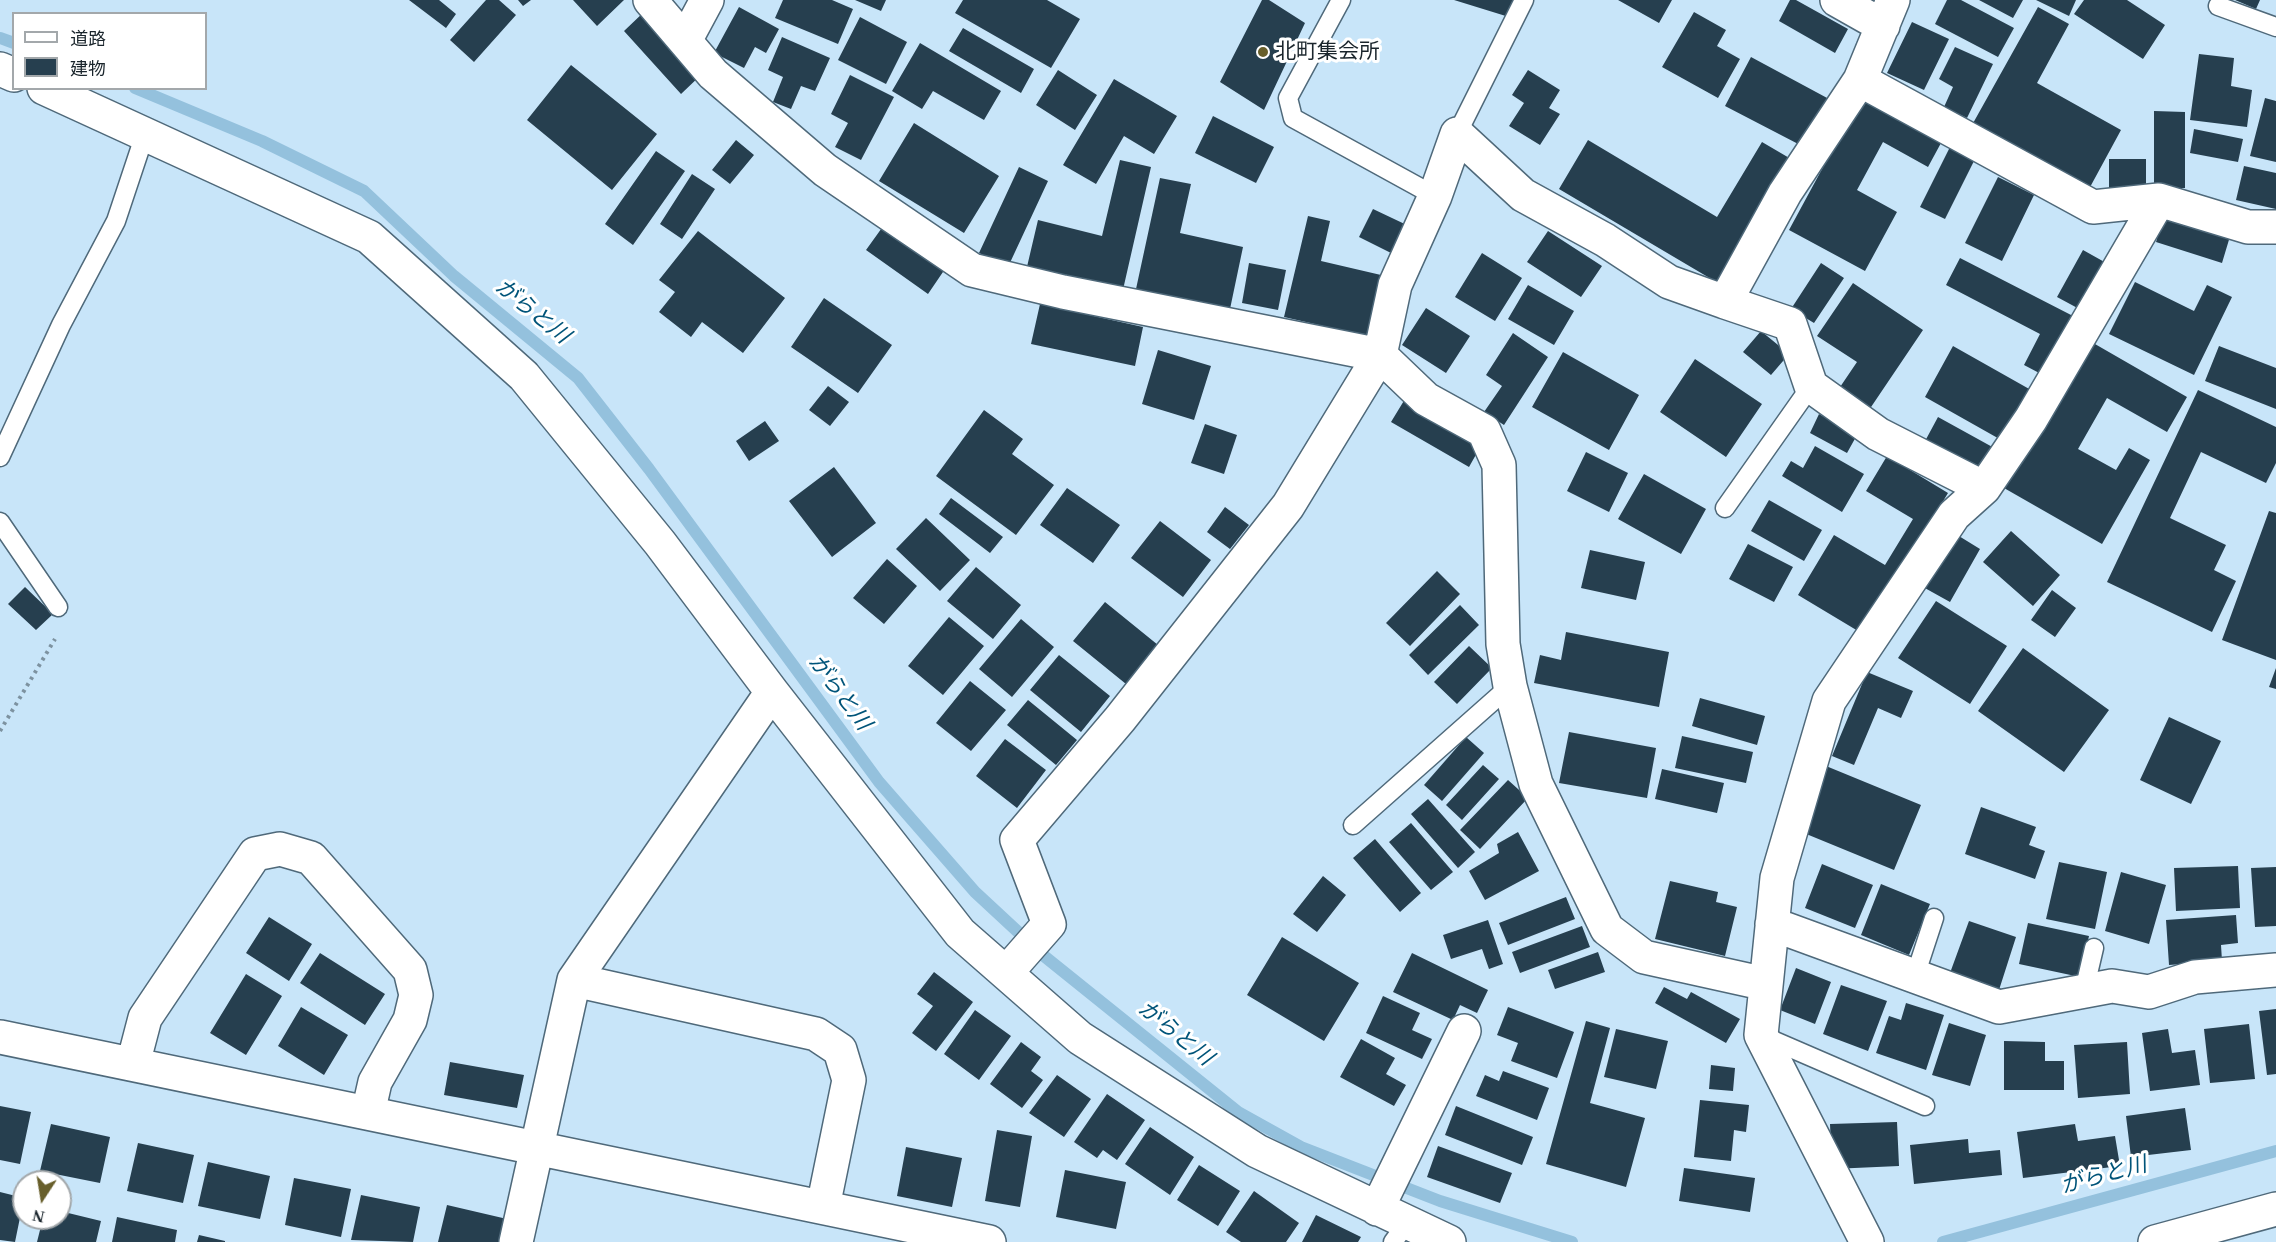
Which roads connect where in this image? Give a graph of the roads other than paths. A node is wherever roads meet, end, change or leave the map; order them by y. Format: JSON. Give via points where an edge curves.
{"nodes":[{"id":1,"x":651,"y":0,"type":"edge"},
{"id":2,"x":707,"y":0,"type":"edge"},
{"id":3,"x":1341,"y":0,"type":"edge"},
{"id":4,"x":1524,"y":0,"type":"edge"},
{"id":5,"x":1837,"y":0,"type":"edge"},
{"id":6,"x":2218,"y":6,"type":"dead end"},
{"id":7,"x":1888,"y":13,"type":"edge"},
{"id":8,"x":2276,"y":27,"type":"edge"},
{"id":9,"x":685,"y":41,"type":"junction"},
{"id":10,"x":1860,"y":80,"type":"junction"},
{"id":11,"x":48,"y":90,"type":"edge"},
{"id":12,"x":145,"y":134,"type":"junction"},
{"id":13,"x":1457,"y":134,"type":"junction"},
{"id":14,"x":1435,"y":196,"type":"junction"},
{"id":15,"x":2159,"y":200,"type":"junction"},
{"id":16,"x":2276,"y":227,"type":"edge"},
{"id":17,"x":1725,"y":302,"type":"junction"},
{"id":18,"x":1380,"y":355,"type":"junction"},
{"id":19,"x":1810,"y":386,"type":"junction"},
{"id":20,"x":0,"y":457,"type":"edge"},
{"id":21,"x":1984,"y":488,"type":"junction"},
{"id":22,"x":1725,"y":508,"type":"dead end"},
{"id":23,"x":0,"y":522,"type":"edge"},
{"id":24,"x":58,"y":607,"type":"road end"},
{"id":25,"x":1510,"y":686,"type":"junction"},
{"id":26,"x":772,"y":692,"type":"junction"},
{"id":27,"x":1353,"y":825,"type":"dead end"},
{"id":28,"x":1934,"y":918,"type":"dead end"},
{"id":29,"x":1772,"y":924,"type":"junction"},
{"id":30,"x":2094,"y":948,"type":"dead end"},
{"id":31,"x":1022,"y":954,"type":"junction"},
{"id":32,"x":2276,"y":970,"type":"edge"},
{"id":33,"x":1915,"y":976,"type":"junction"},
{"id":34,"x":574,"y":980,"type":"junction"},
{"id":35,"x":1766,"y":984,"type":"junction"},
{"id":36,"x":2084,"y":991,"type":"junction"},
{"id":37,"x":1464,"y":1031,"type":"dead end"},
{"id":38,"x":1761,"y":1035,"type":"junction"},
{"id":39,"x":0,"y":1037,"type":"edge"},
{"id":40,"x":133,"y":1064,"type":"junction"},
{"id":41,"x":1924,"y":1106,"type":"dead end"},
{"id":42,"x":368,"y":1113,"type":"junction"},
{"id":43,"x":537,"y":1148,"type":"junction"},
{"id":44,"x":823,"y":1207,"type":"junction"},
{"id":45,"x":1377,"y":1209,"type":"junction"},
{"id":46,"x":2276,"y":1209,"type":"edge"},
{"id":47,"x":1400,"y":1233,"type":"edge"},
{"id":48,"x":1864,"y":1236,"type":"edge"},
{"id":49,"x":516,"y":1242,"type":"edge"},
{"id":50,"x":989,"y":1242,"type":"edge"},
{"id":51,"x":1449,"y":1242,"type":"edge"},
{"id":52,"x":2155,"y":1242,"type":"edge"}],
"edges":[{"from":1,"to":9,"type":"street"},
{"from":2,"to":9,"type":"street"},
{"from":3,"to":14,"type":"lane","via":[[1288,98],[1293,118]]},
{"from":4,"to":13,"type":"lane"},
{"from":5,"to":7,"type":"street"},
{"from":6,"to":8,"type":"lane"},
{"from":7,"to":10,"type":"street"},
{"from":9,"to":18,"type":"street","via":[[713,74],[825,170],[972,270]]},
{"from":10,"to":15,"type":"street","via":[[2093,207]]},
{"from":10,"to":17,"type":"street","via":[[1785,193]]},
{"from":11,"to":12,"type":"street"},
{"from":12,"to":20,"type":"lane","via":[[116,221],[61,325]]},
{"from":12,"to":26,"type":"street","via":[[369,237],[524,376],[660,543]]},
{"from":13,"to":14,"type":"street"},
{"from":13,"to":17,"type":"street","via":[[1523,195],[1605,240],[1669,282]]},
{"from":14,"to":18,"type":"street","via":[[1395,285]]},
{"from":15,"to":16,"type":"street","via":[[2248,226]]},
{"from":15,"to":21,"type":"street","via":[[2031,419]]},
{"from":17,"to":19,"type":"street","via":[[1790,324]]},
{"from":18,"to":25,"type":"street","via":[[1426,399],[1484,431],[1499,465],[1503,644]]},
{"from":18,"to":31,"type":"street","via":[[1288,506],[1120,719],[1017,840],[1049,924]]},
{"from":19,"to":21,"type":"street","via":[[1878,434]]},
{"from":19,"to":22,"type":"lane"},
{"from":21,"to":29,"type":"street","via":[[1954,515],[1829,701],[1777,878]]},
{"from":23,"to":24,"type":"lane"},
{"from":25,"to":27,"type":"lane"},
{"from":25,"to":35,"type":"street","via":[[1536,784],[1607,929],[1644,957]]},
{"from":26,"to":31,"type":"street","via":[[960,933]]},
{"from":26,"to":34,"type":"street"},
{"from":28,"to":33,"type":"lane"},
{"from":29,"to":33,"type":"street"},
{"from":29,"to":35,"type":"street"},
{"from":30,"to":36,"type":"lane"},
{"from":31,"to":45,"type":"street","via":[[1080,1038],[1257,1151]]},
{"from":32,"to":36,"type":"street","via":[[2195,977],[2149,992],[2112,986]]},
{"from":33,"to":36,"type":"street","via":[[1999,1007]]},
{"from":34,"to":43,"type":"street"},
{"from":34,"to":44,"type":"street","via":[[816,1034],[840,1050],[849,1080]]},
{"from":35,"to":38,"type":"street"},
{"from":37,"to":45,"type":"street"},
{"from":38,"to":41,"type":"lane"},
{"from":38,"to":48,"type":"street"},
{"from":39,"to":40,"type":"street"},
{"from":40,"to":42,"type":"street"},
{"from":40,"to":42,"type":"street","via":[[145,1018],[255,854],[280,849],[311,858],[410,970],[416,995],[410,1020],[375,1082]]},
{"from":42,"to":43,"type":"street"},
{"from":43,"to":44,"type":"street"},
{"from":43,"to":49,"type":"street"},
{"from":44,"to":50,"type":"street"},
{"from":45,"to":47,"type":"street"},
{"from":46,"to":52,"type":"street"},
{"from":47,"to":51,"type":"street"}]}
